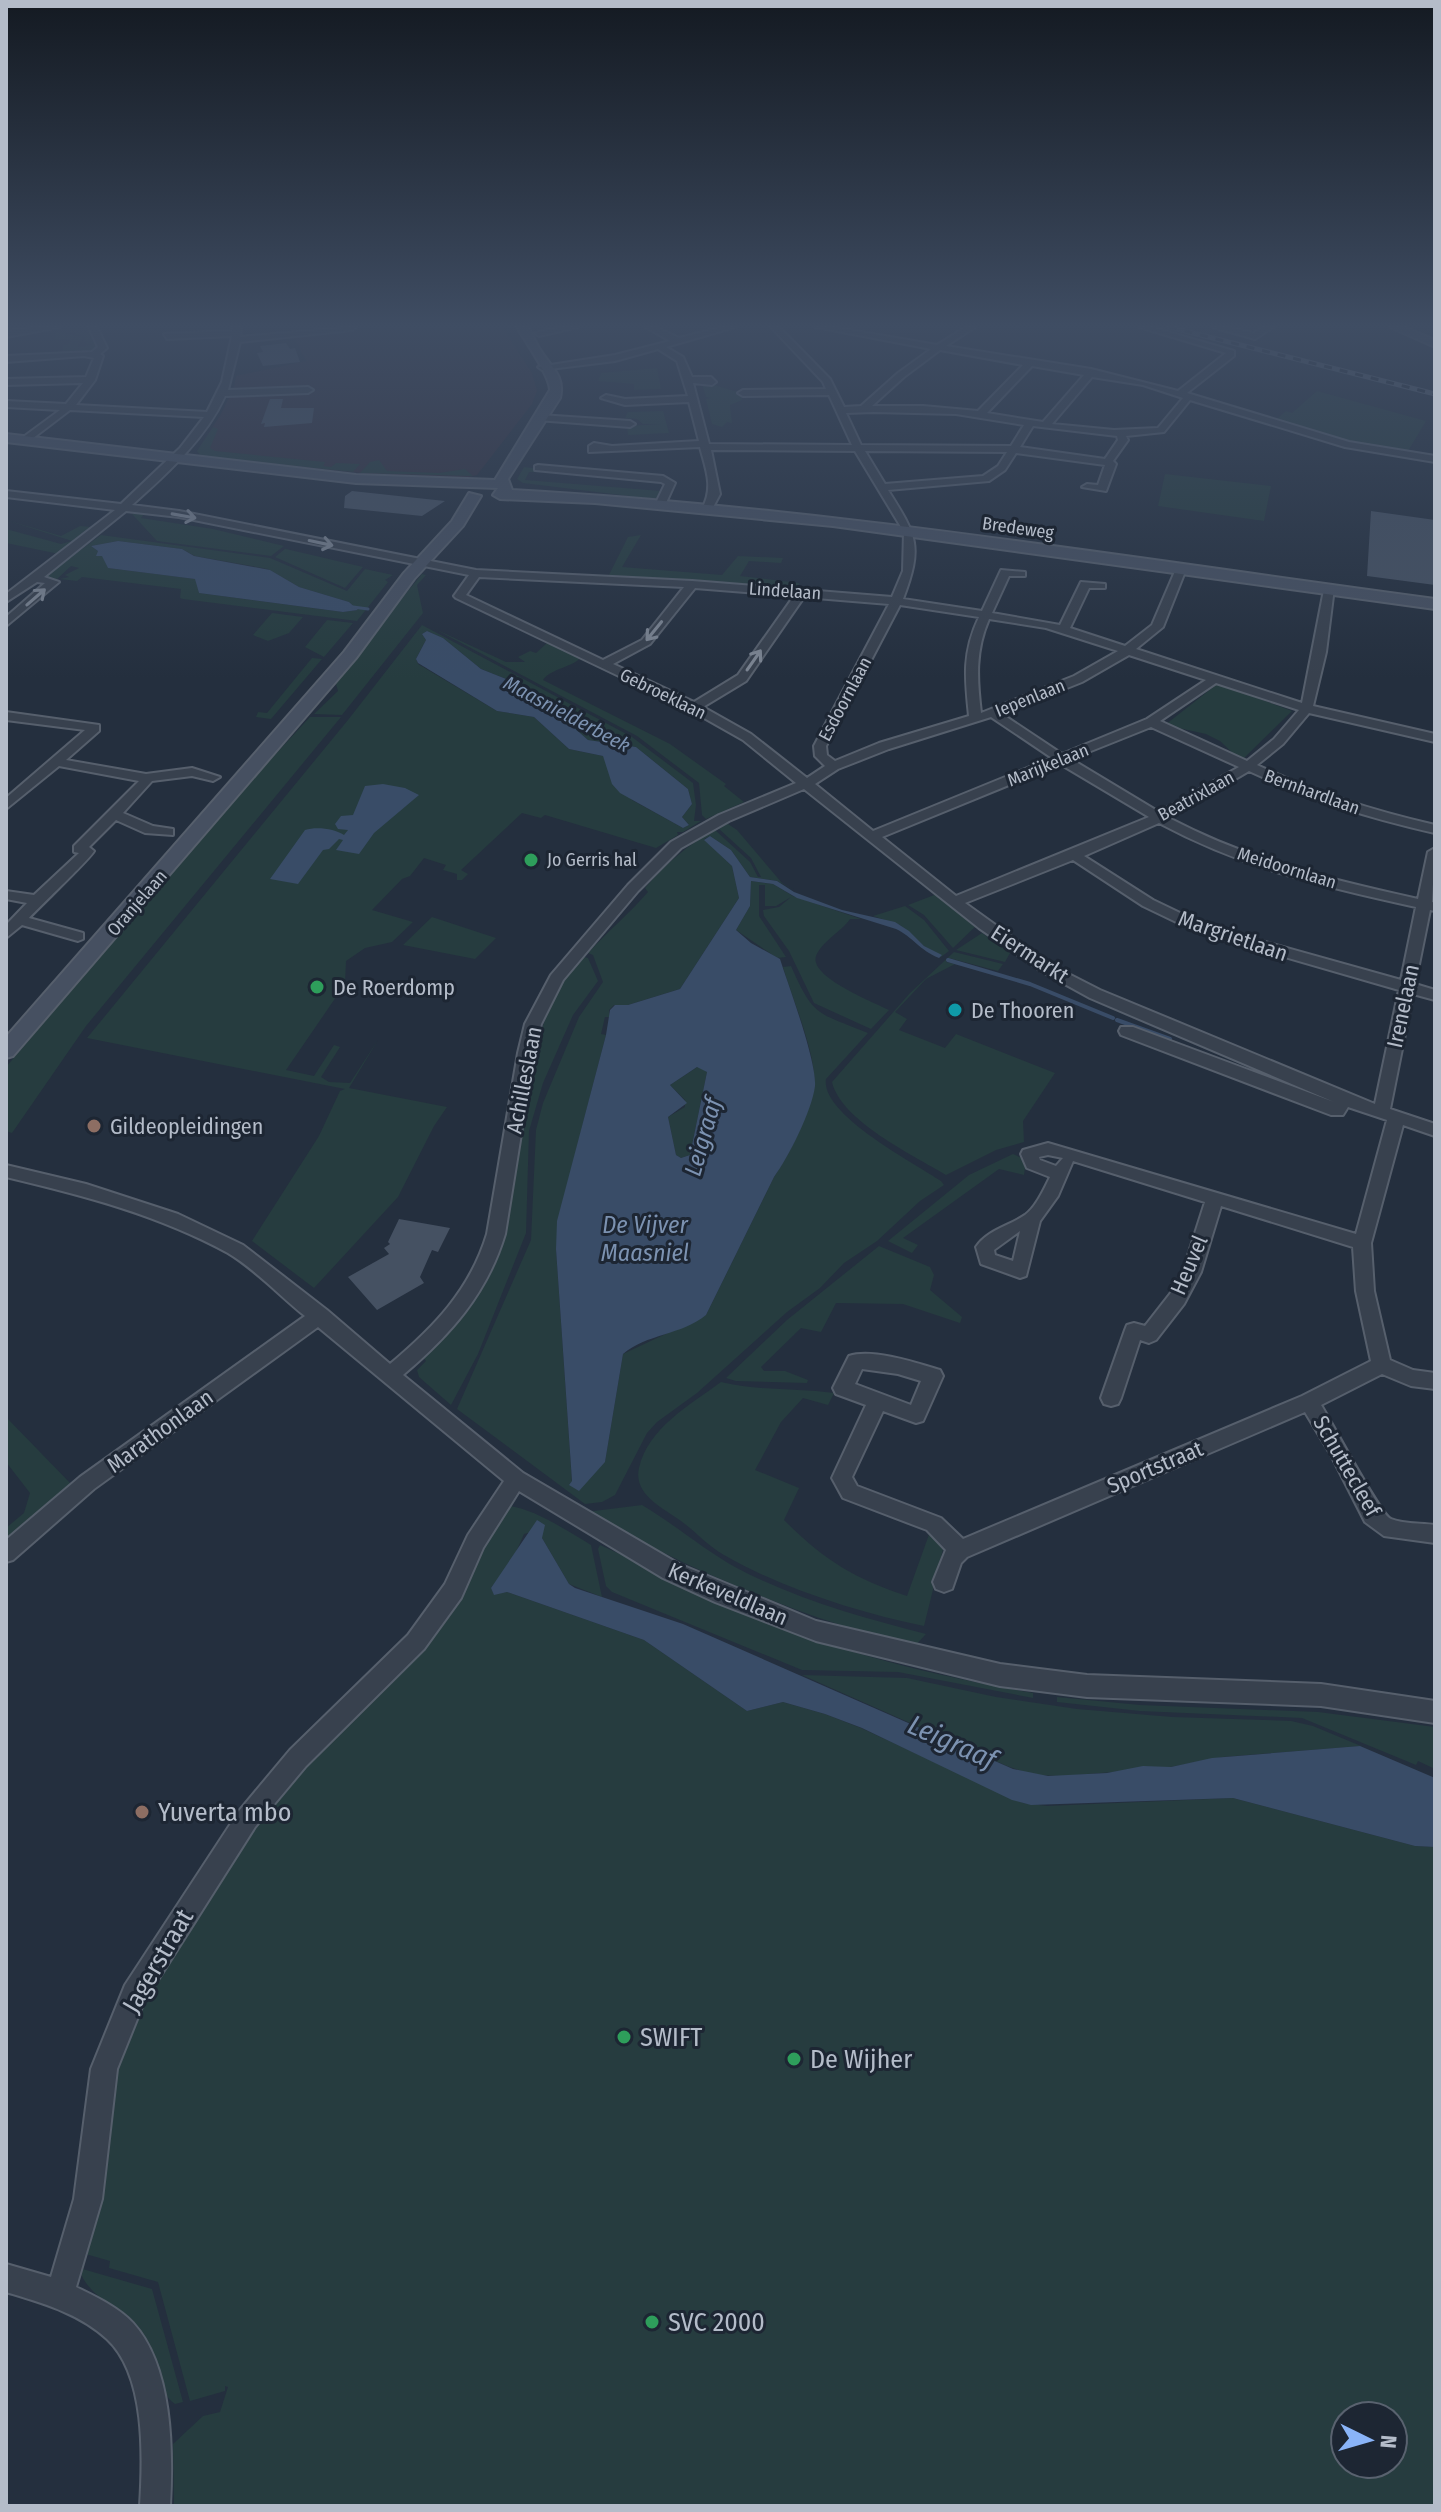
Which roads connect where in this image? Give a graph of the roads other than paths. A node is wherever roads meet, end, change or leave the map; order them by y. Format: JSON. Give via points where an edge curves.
{"nodes":[{"id":1,"x":59,"y":444,"type":"edge"},
{"id":2,"x":189,"y":444,"type":"edge"},
{"id":3,"x":519,"y":444,"type":"edge"},
{"id":4,"x":521,"y":444,"type":"edge"},
{"id":5,"x":1015,"y":444,"type":"edge"},
{"id":6,"x":1120,"y":444,"type":"edge"},
{"id":7,"x":1346,"y":444,"type":"edge"},
{"id":8,"x":705,"y":446,"type":"junction"},
{"id":9,"x":857,"y":446,"type":"junction"},
{"id":10,"x":613,"y":449,"type":"dead end"},
{"id":11,"x":1012,"y":449,"type":"junction"},
{"id":12,"x":178,"y":459,"type":"junction"},
{"id":13,"x":1435,"y":459,"type":"edge"},
{"id":14,"x":1108,"y":462,"type":"junction"},
{"id":15,"x":538,"y":468,"type":"dead end"},
{"id":16,"x":882,"y":487,"type":"junction"},
{"id":17,"x":1087,"y":487,"type":"dead end"},
{"id":18,"x":488,"y":490,"type":"junction"},
{"id":19,"x":6,"y":494,"type":"edge"},
{"id":20,"x":660,"y":505,"type":"junction"},
{"id":21,"x":123,"y":508,"type":"junction"},
{"id":22,"x":707,"y":509,"type":"junction"},
{"id":23,"x":909,"y":532,"type":"junction"},
{"id":24,"x":420,"y":563,"type":"junction"},
{"id":25,"x":1181,"y":569,"type":"junction"},
{"id":26,"x":476,"y":573,"type":"junction"},
{"id":27,"x":1021,"y":574,"type":"dead end"},
{"id":28,"x":35,"y":578,"type":"junction"},
{"id":29,"x":692,"y":584,"type":"junction"},
{"id":30,"x":1101,"y":586,"type":"dead end"},
{"id":31,"x":1330,"y":590,"type":"junction"},
{"id":32,"x":802,"y":592,"type":"junction"},
{"id":33,"x":6,"y":599,"type":"edge"},
{"id":34,"x":896,"y":601,"type":"junction"},
{"id":35,"x":1435,"y":604,"type":"edge"},
{"id":36,"x":985,"y":614,"type":"junction"},
{"id":37,"x":6,"y":623,"type":"edge"},
{"id":38,"x":1064,"y":628,"type":"junction"},
{"id":39,"x":1132,"y":649,"type":"junction"},
{"id":40,"x":604,"y":664,"type":"junction"},
{"id":41,"x":1216,"y":678,"type":"junction"},
{"id":42,"x":694,"y":707,"type":"junction"},
{"id":43,"x":1306,"y":708,"type":"junction"},
{"id":44,"x":993,"y":713,"type":"junction"},
{"id":45,"x":6,"y":716,"type":"edge"},
{"id":46,"x":975,"y":718,"type":"junction"},
{"id":47,"x":1151,"y":722,"type":"junction"},
{"id":48,"x":1435,"y":738,"type":"edge"},
{"id":49,"x":1062,"y":760,"type":"junction"},
{"id":50,"x":57,"y":762,"type":"junction"},
{"id":51,"x":833,"y":766,"type":"junction"},
{"id":52,"x":1247,"y":767,"type":"junction"},
{"id":53,"x":213,"y":777,"type":"dead end"},
{"id":54,"x":146,"y":778,"type":"junction"},
{"id":55,"x":807,"y":783,"type":"junction"},
{"id":56,"x":6,"y":805,"type":"edge"},
{"id":57,"x":113,"y":814,"type":"junction"},
{"id":58,"x":1162,"y":817,"type":"junction"},
{"id":59,"x":1435,"y":829,"type":"edge"},
{"id":60,"x":168,"y":832,"type":"dead end"},
{"id":61,"x":872,"y":836,"type":"junction"},
{"id":62,"x":1435,"y":852,"type":"edge"},
{"id":63,"x":1072,"y":854,"type":"junction"},
{"id":64,"x":6,"y":895,"type":"edge"},
{"id":65,"x":35,"y":900,"type":"junction"},
{"id":66,"x":954,"y":902,"type":"junction"},
{"id":67,"x":1430,"y":905,"type":"edge"},
{"id":68,"x":20,"y":920,"type":"junction"},
{"id":69,"x":6,"y":933,"type":"edge"},
{"id":70,"x":78,"y":936,"type":"dead end"},
{"id":71,"x":1407,"y":988,"type":"junction"},
{"id":72,"x":1435,"y":995,"type":"edge"},
{"id":73,"x":50,"y":1003,"type":"junction"},
{"id":74,"x":1127,"y":1031,"type":"dead end"},
{"id":75,"x":1207,"y":1041,"type":"junction"},
{"id":76,"x":6,"y":1051,"type":"edge"},
{"id":77,"x":1196,"y":1057,"type":"junction"},
{"id":78,"x":6,"y":1059,"type":"edge"},
{"id":79,"x":1344,"y":1100,"type":"junction"},
{"id":80,"x":1389,"y":1116,"type":"junction"},
{"id":81,"x":1435,"y":1130,"type":"edge"},
{"id":82,"x":1072,"y":1155,"type":"junction"},
{"id":83,"x":6,"y":1171,"type":"edge"},
{"id":84,"x":1060,"y":1174,"type":"junction"},
{"id":85,"x":6,"y":1181,"type":"edge"},
{"id":86,"x":1215,"y":1198,"type":"junction"},
{"id":87,"x":128,"y":1204,"type":"junction"},
{"id":88,"x":1032,"y":1219,"type":"dead end"},
{"id":89,"x":1362,"y":1243,"type":"junction"},
{"id":90,"x":320,"y":1315,"type":"junction"},
{"id":91,"x":1381,"y":1365,"type":"junction"},
{"id":92,"x":390,"y":1375,"type":"junction"},
{"id":93,"x":1435,"y":1381,"type":"edge"},
{"id":94,"x":1111,"y":1398,"type":"dead end"},
{"id":95,"x":878,"y":1401,"type":"dead end"},
{"id":96,"x":1309,"y":1402,"type":"junction"},
{"id":97,"x":516,"y":1479,"type":"junction"},
{"id":98,"x":1435,"y":1534,"type":"edge"},
{"id":99,"x":960,"y":1550,"type":"junction"},
{"id":100,"x":6,"y":1553,"type":"edge"},
{"id":101,"x":944,"y":1582,"type":"dead end"},
{"id":102,"x":1435,"y":1712,"type":"edge"},
{"id":103,"x":6,"y":2278,"type":"edge"},
{"id":104,"x":60,"y":2294,"type":"junction"},
{"id":105,"x":155,"y":2506,"type":"edge"}],
"edges":[{"from":1,"to":12,"type":"street","name":"Bredeweg"},
{"from":2,"to":12,"type":"street"},
{"from":3,"to":18,"type":"street","name":"Oranjelaan"},
{"from":4,"to":18,"type":"street","name":"Oranjelaan"},
{"from":5,"to":11,"type":"street"},
{"from":6,"to":14,"type":"street"},
{"from":7,"to":13,"type":"street"},
{"from":8,"to":9,"type":"street"},
{"from":8,"to":10,"type":"street"},
{"from":8,"to":22,"type":"street","via":[[715,487]]},
{"from":9,"to":11,"type":"street"},
{"from":9,"to":16,"type":"street"},
{"from":11,"to":14,"type":"street"},
{"from":11,"to":16,"type":"street","via":[[1002,468],[985,479]]},
{"from":12,"to":18,"type":"street","name":"Bredeweg"},
{"from":12,"to":21,"type":"street"},
{"from":14,"to":17,"type":"street","via":[[1102,489]]},
{"from":15,"to":20,"type":"street","via":[[663,479],[670,483]]},
{"from":16,"to":23,"type":"street"},
{"from":18,"to":20,"type":"street","name":"Bredeweg"},
{"from":18,"to":24,"type":"street","name":"Oranjelaan"},
{"from":19,"to":21,"type":"street","name":"Lindelaan"},
{"from":20,"to":22,"type":"street","name":"Bredeweg"},
{"from":21,"to":24,"type":"street","name":"Lindelaan","one_way":true,"via":[[179,514]]},
{"from":21,"to":28,"type":"street"},
{"from":22,"to":23,"type":"street","name":"Bredeweg"},
{"from":23,"to":25,"type":"street","name":"Bredeweg"},
{"from":23,"to":34,"type":"street","via":[[908,571]]},
{"from":24,"to":26,"type":"street","name":"Lindelaan"},
{"from":24,"to":73,"type":"street","name":"Oranjelaan","via":[[334,684]]},
{"from":25,"to":31,"type":"street","name":"Bredeweg"},
{"from":25,"to":39,"type":"street","name":"Iepenlaan","via":[[1157,627]]},
{"from":26,"to":29,"type":"street","name":"Lindelaan"},
{"from":26,"to":40,"type":"street","name":"Gebroeklaan","via":[[460,596]]},
{"from":27,"to":36,"type":"street","via":[[1005,572]]},
{"from":28,"to":33,"type":"street"},
{"from":37,"to":28,"type":"street","one_way":true,"via":[[53,582]]},
{"from":29,"to":32,"type":"street","name":"Lindelaan"},
{"from":29,"to":40,"type":"street","one_way":true,"via":[[646,642]]},
{"from":30,"to":38,"type":"street","via":[[1085,584]]},
{"from":31,"to":35,"type":"street","name":"Bredeweg"},
{"from":31,"to":43,"type":"street","name":"Beatrixlaan"},
{"from":32,"to":34,"type":"street","name":"Lindelaan"},
{"from":42,"to":32,"type":"street","one_way":true,"via":[[742,678]]},
{"from":34,"to":36,"type":"street","name":"Lindelaan"},
{"from":34,"to":51,"type":"street","name":"Esdoornlaan","via":[[820,746],[821,756]]},
{"from":36,"to":38,"type":"street","name":"Lindelaan"},
{"from":36,"to":46,"type":"street","via":[[970,669]]},
{"from":38,"to":39,"type":"street","name":"Lindelaan"},
{"from":39,"to":41,"type":"street","name":"Lindelaan"},
{"from":39,"to":44,"type":"street","name":"Iepenlaan","via":[[1078,679]]},
{"from":40,"to":42,"type":"street","name":"Gebroeklaan"},
{"from":41,"to":43,"type":"street","name":"Lindelaan"},
{"from":41,"to":47,"type":"street","name":"Marijkelaan"},
{"from":42,"to":55,"type":"street","name":"Gebroeklaan","via":[[747,737]]},
{"from":43,"to":48,"type":"street","name":"Lindelaan"},
{"from":43,"to":52,"type":"street","name":"Beatrixlaan"},
{"from":44,"to":46,"type":"street","name":"Iepenlaan"},
{"from":44,"to":49,"type":"street","name":"Meidoornlaan"},
{"from":45,"to":50,"type":"street","via":[[95,728]]},
{"from":46,"to":51,"type":"street","name":"Iepenlaan"},
{"from":47,"to":49,"type":"street","name":"Marijkelaan"},
{"from":47,"to":52,"type":"street","name":"Bernhardlaan"},
{"from":49,"to":58,"type":"street","name":"Meidoornlaan"},
{"from":49,"to":61,"type":"street","name":"Marijkelaan"},
{"from":50,"to":54,"type":"street"},
{"from":50,"to":56,"type":"street"},
{"from":51,"to":55,"type":"street","name":"Esdoornlaan"},
{"from":52,"to":58,"type":"street","name":"Beatrixlaan"},
{"from":52,"to":59,"type":"street","name":"Bernhardlaan","via":[[1324,799]]},
{"from":53,"to":54,"type":"street","via":[[192,772]]},
{"from":54,"to":57,"type":"street"},
{"from":55,"to":61,"type":"street","name":"Gebroeklaan"},
{"from":55,"to":92,"type":"street","name":"Achilleslaan","via":[[676,845],[556,978],[529,1039],[486,1267],[455,1316]]},
{"from":57,"to":60,"type":"street"},
{"from":57,"to":65,"type":"street"},
{"from":58,"to":63,"type":"street","name":"Beatrixlaan"},
{"from":58,"to":67,"type":"street","name":"Meidoornlaan","via":[[1254,861]]},
{"from":61,"to":66,"type":"street","name":"Eiermarkt"},
{"from":62,"to":67,"type":"street","name":"Irenelaan"},
{"from":63,"to":66,"type":"street","name":"Beatrixlaan"},
{"from":63,"to":71,"type":"street","name":"Margrietlaan","via":[[1148,903],[1200,928]]},
{"from":64,"to":65,"type":"street"},
{"from":65,"to":68,"type":"street"},
{"from":66,"to":75,"type":"street","name":"Eiermarkt","via":[[1046,968]]},
{"from":67,"to":71,"type":"street","name":"Irenelaan"},
{"from":68,"to":69,"type":"street"},
{"from":68,"to":70,"type":"street"},
{"from":71,"to":72,"type":"street","name":"Margrietlaan"},
{"from":71,"to":80,"type":"street","name":"Irenelaan"},
{"from":73,"to":76,"type":"street","name":"Oranjelaan"},
{"from":73,"to":78,"type":"street","name":"Oranjelaan"},
{"from":74,"to":77,"type":"street","name":"Eiermarkt"},
{"from":75,"to":77,"type":"street"},
{"from":75,"to":79,"type":"street","name":"Eiermarkt"},
{"from":77,"to":79,"type":"street","name":"Eiermarkt","via":[[1337,1111]]},
{"from":79,"to":80,"type":"street","name":"Eiermarkt"},
{"from":80,"to":81,"type":"street","name":"Eiermarkt"},
{"from":80,"to":89,"type":"street","name":"Irenelaan"},
{"from":82,"to":84,"type":"street"},
{"from":82,"to":84,"type":"street","via":[[1048,1149],[1029,1154],[1033,1164]]},
{"from":82,"to":86,"type":"street"},
{"from":83,"to":87,"type":"street","name":"Kerkeveldlaan"},
{"from":84,"to":88,"type":"street"},
{"from":85,"to":87,"type":"street","name":"Kerkeveldlaan"},
{"from":86,"to":89,"type":"street"},
{"from":86,"to":94,"type":"street","name":"Heuvel","via":[[1192,1272],[1149,1335],[1134,1330]]},
{"from":87,"to":90,"type":"street","name":"Kerkeveldlaan","via":[[237,1250]]},
{"from":89,"to":91,"type":"street","name":"Irenelaan","via":[[1365,1291]]},
{"from":90,"to":92,"type":"street","name":"Kerkeveldlaan"},
{"from":90,"to":100,"type":"street","name":"Marathonlaan","via":[[87,1483]]},
{"from":91,"to":93,"type":"street"},
{"from":91,"to":96,"type":"street","name":"Sportstraat"},
{"from":92,"to":97,"type":"street","name":"Kerkeveldlaan"},
{"from":95,"to":99,"type":"street","via":[[842,1478],[850,1492],[934,1524]]},
{"from":96,"to":98,"type":"street","name":"Schuttecleef","via":[[1372,1516],[1384,1527]]},
{"from":96,"to":99,"type":"street","name":"Sportstraat"},
{"from":97,"to":102,"type":"street","name":"Kerkeveldlaan","via":[[671,1571],[830,1634],[1015,1677],[1087,1686],[1321,1695]]},
{"from":97,"to":104,"type":"street","name":"Jagerstraat","via":[[475,1542],[453,1591],[416,1642],[298,1758],[247,1819],[134,1994],[104,2069],[88,2199]]},
{"from":99,"to":101,"type":"street"},
{"from":103,"to":104,"type":"street"},
{"from":104,"to":105,"type":"street","via":[[98,2314],[130,2342],[152,2404],[158,2468]]}]}
